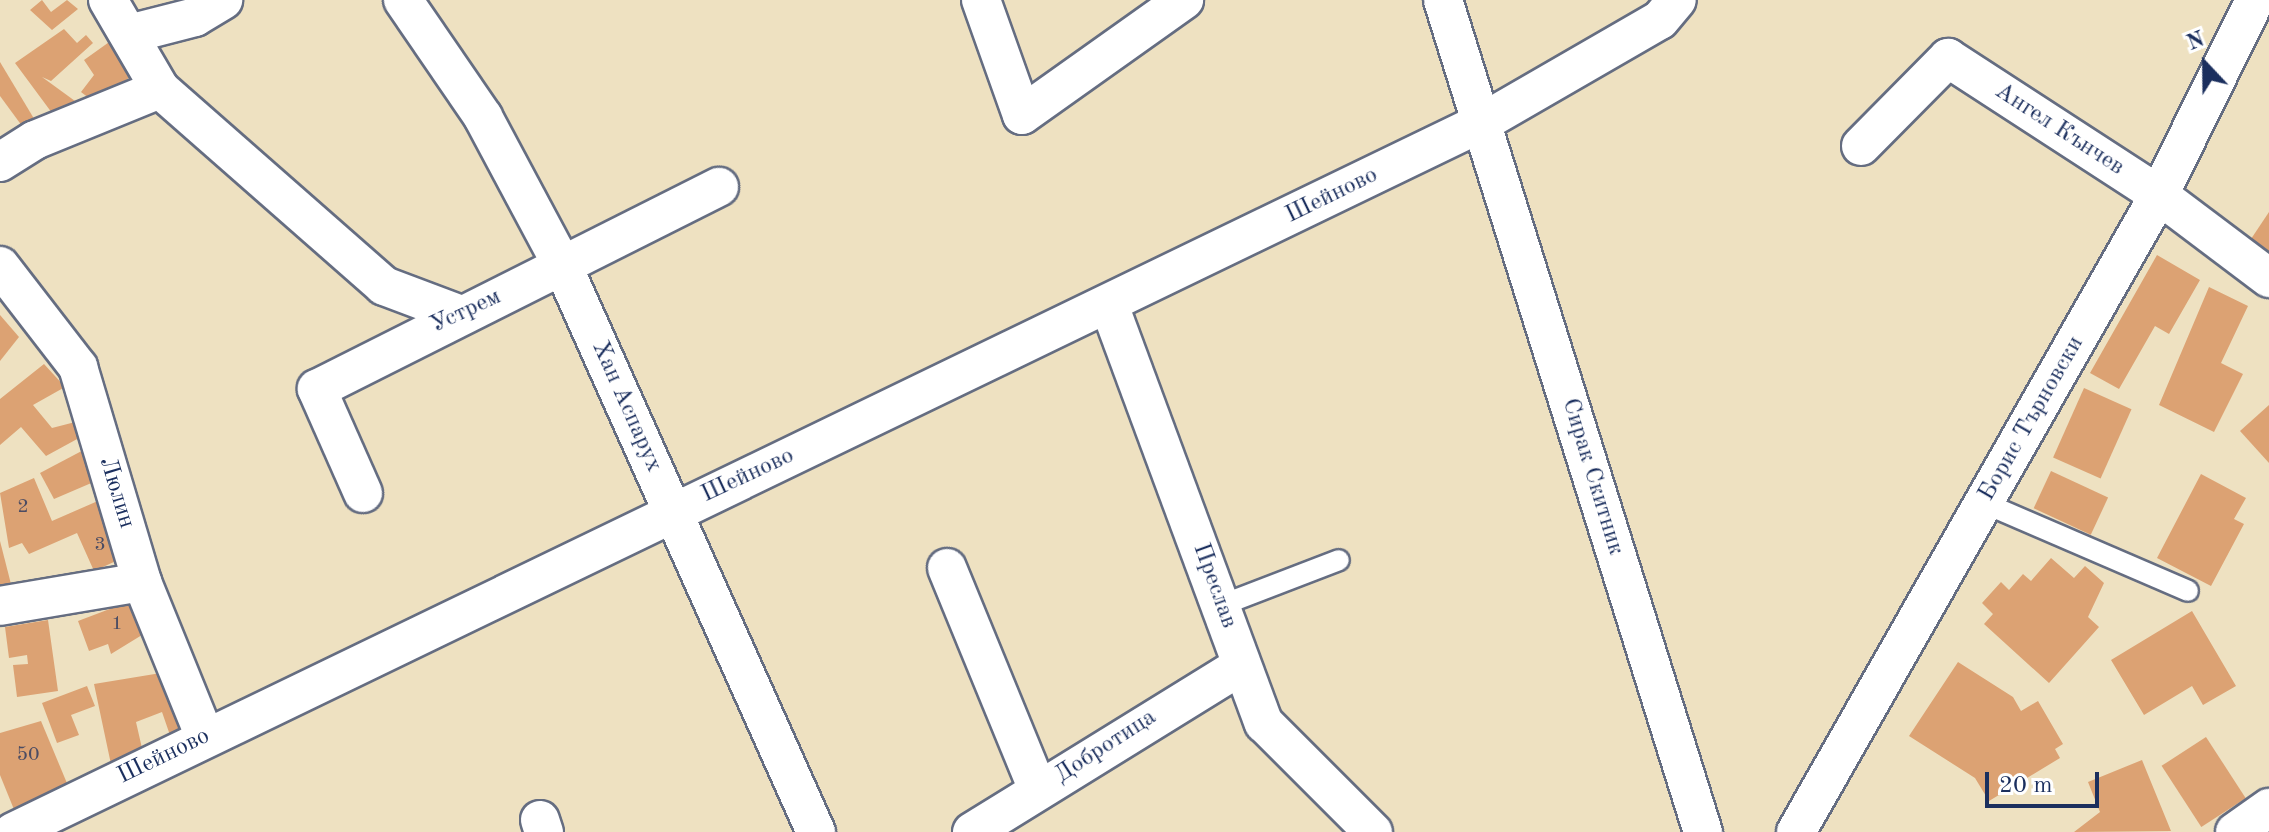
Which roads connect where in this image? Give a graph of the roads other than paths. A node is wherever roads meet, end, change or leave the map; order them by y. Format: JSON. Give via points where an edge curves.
{"nodes":[{"id":1,"x":108,"y":0,"type":"edge"},
{"id":2,"x":223,"y":0,"type":"edge"},
{"id":3,"x":403,"y":0,"type":"edge"},
{"id":4,"x":981,"y":0,"type":"edge"},
{"id":5,"x":1184,"y":0,"type":"edge"},
{"id":6,"x":1443,"y":0,"type":"edge"},
{"id":7,"x":1677,"y":0,"type":"edge"},
{"id":8,"x":2249,"y":2,"type":"edge"},
{"id":9,"x":129,"y":34,"type":"junction"},
{"id":10,"x":160,"y":89,"type":"junction"},
{"id":11,"x":1483,"y":122,"type":"junction"},
{"id":12,"x":1861,"y":146,"type":"dead end"},
{"id":13,"x":0,"y":162,"type":"edge"},
{"id":14,"x":719,"y":187,"type":"dead end"},
{"id":15,"x":2159,"y":195,"type":"junction"},
{"id":16,"x":0,"y":266,"type":"edge"},
{"id":17,"x":564,"y":269,"type":"junction"},
{"id":18,"x":2269,"y":278,"type":"edge"},
{"id":19,"x":1109,"y":305,"type":"junction"},
{"id":20,"x":456,"y":313,"type":"junction"},
{"id":21,"x":363,"y":493,"type":"dead end"},
{"id":22,"x":1984,"y":503,"type":"junction"},
{"id":23,"x":673,"y":511,"type":"junction"},
{"id":24,"x":1339,"y":560,"type":"dead end"},
{"id":25,"x":947,"y":568,"type":"dead end"},
{"id":26,"x":142,"y":582,"type":"junction"},
{"id":27,"x":2188,"y":591,"type":"dead end"},
{"id":28,"x":1222,"y":605,"type":"junction"},
{"id":29,"x":0,"y":606,"type":"edge"},
{"id":30,"x":1242,"y":665,"type":"junction"},
{"id":31,"x":205,"y":737,"type":"junction"},
{"id":32,"x":1038,"y":790,"type":"junction"},
{"id":33,"x":2269,"y":808,"type":"edge"},
{"id":34,"x":13,"y":832,"type":"edge"},
{"id":35,"x":816,"y":832,"type":"edge"},
{"id":36,"x":972,"y":832,"type":"edge"},
{"id":37,"x":1373,"y":832,"type":"edge"},
{"id":38,"x":1703,"y":832,"type":"edge"},
{"id":39,"x":1796,"y":832,"type":"edge"},
{"id":40,"x":2235,"y":832,"type":"edge"}],
"edges":[{"from":1,"to":9,"type":"street"},
{"from":2,"to":9,"type":"street","via":[[195,17]]},
{"from":3,"to":17,"type":"street","name":"Хан Аспарух","via":[[483,117]]},
{"from":4,"to":5,"type":"street","via":[[1022,115]]},
{"from":6,"to":11,"type":"street","name":"Сирак Скитник"},
{"from":7,"to":11,"type":"street","name":"Шейново","via":[[1660,20]]},
{"from":8,"to":15,"type":"street","name":"Борис Търновски"},
{"from":9,"to":10,"type":"street"},
{"from":10,"to":13,"type":"street"},
{"from":10,"to":20,"type":"street","via":[[384,286]]},
{"from":11,"to":19,"type":"street","name":"Шейново"},
{"from":11,"to":38,"type":"street","name":"Сирак Скитник"},
{"from":12,"to":15,"type":"street","name":"Ангел Кънчев","via":[[1948,58]]},
{"from":14,"to":17,"type":"street","name":"Устрем"},
{"from":15,"to":18,"type":"street","name":"Ангел Кънчев"},
{"from":15,"to":22,"type":"street","name":"Борис Търновски"},
{"from":16,"to":26,"type":"street","name":"Люлин","via":[[78,367]]},
{"from":17,"to":20,"type":"street","name":"Устрем"},
{"from":17,"to":23,"type":"street","name":"Хан Аспарух"},
{"from":19,"to":23,"type":"street","name":"Шейново"},
{"from":19,"to":28,"type":"street","name":"Преслав"},
{"from":20,"to":21,"type":"street","name":"Устрем","via":[[317,389]]},
{"from":22,"to":27,"type":"lane"},
{"from":22,"to":39,"type":"street","name":"Борис Търновски"},
{"from":23,"to":31,"type":"street","name":"Шейново"},
{"from":23,"to":35,"type":"street","name":"Хан Аспарух"},
{"from":24,"to":28,"type":"lane"},
{"from":25,"to":32,"type":"street"},
{"from":26,"to":29,"type":"street"},
{"from":26,"to":31,"type":"street","name":"Люлин"},
{"from":28,"to":30,"type":"street","name":"Преслав"},
{"from":30,"to":32,"type":"street","name":"Добротица"},
{"from":30,"to":37,"type":"street","name":"Преслав","via":[[1264,723]]},
{"from":31,"to":34,"type":"street","name":"Шейново"},
{"from":32,"to":36,"type":"street","name":"Добротица"},
{"from":33,"to":40,"type":"street"}]}
